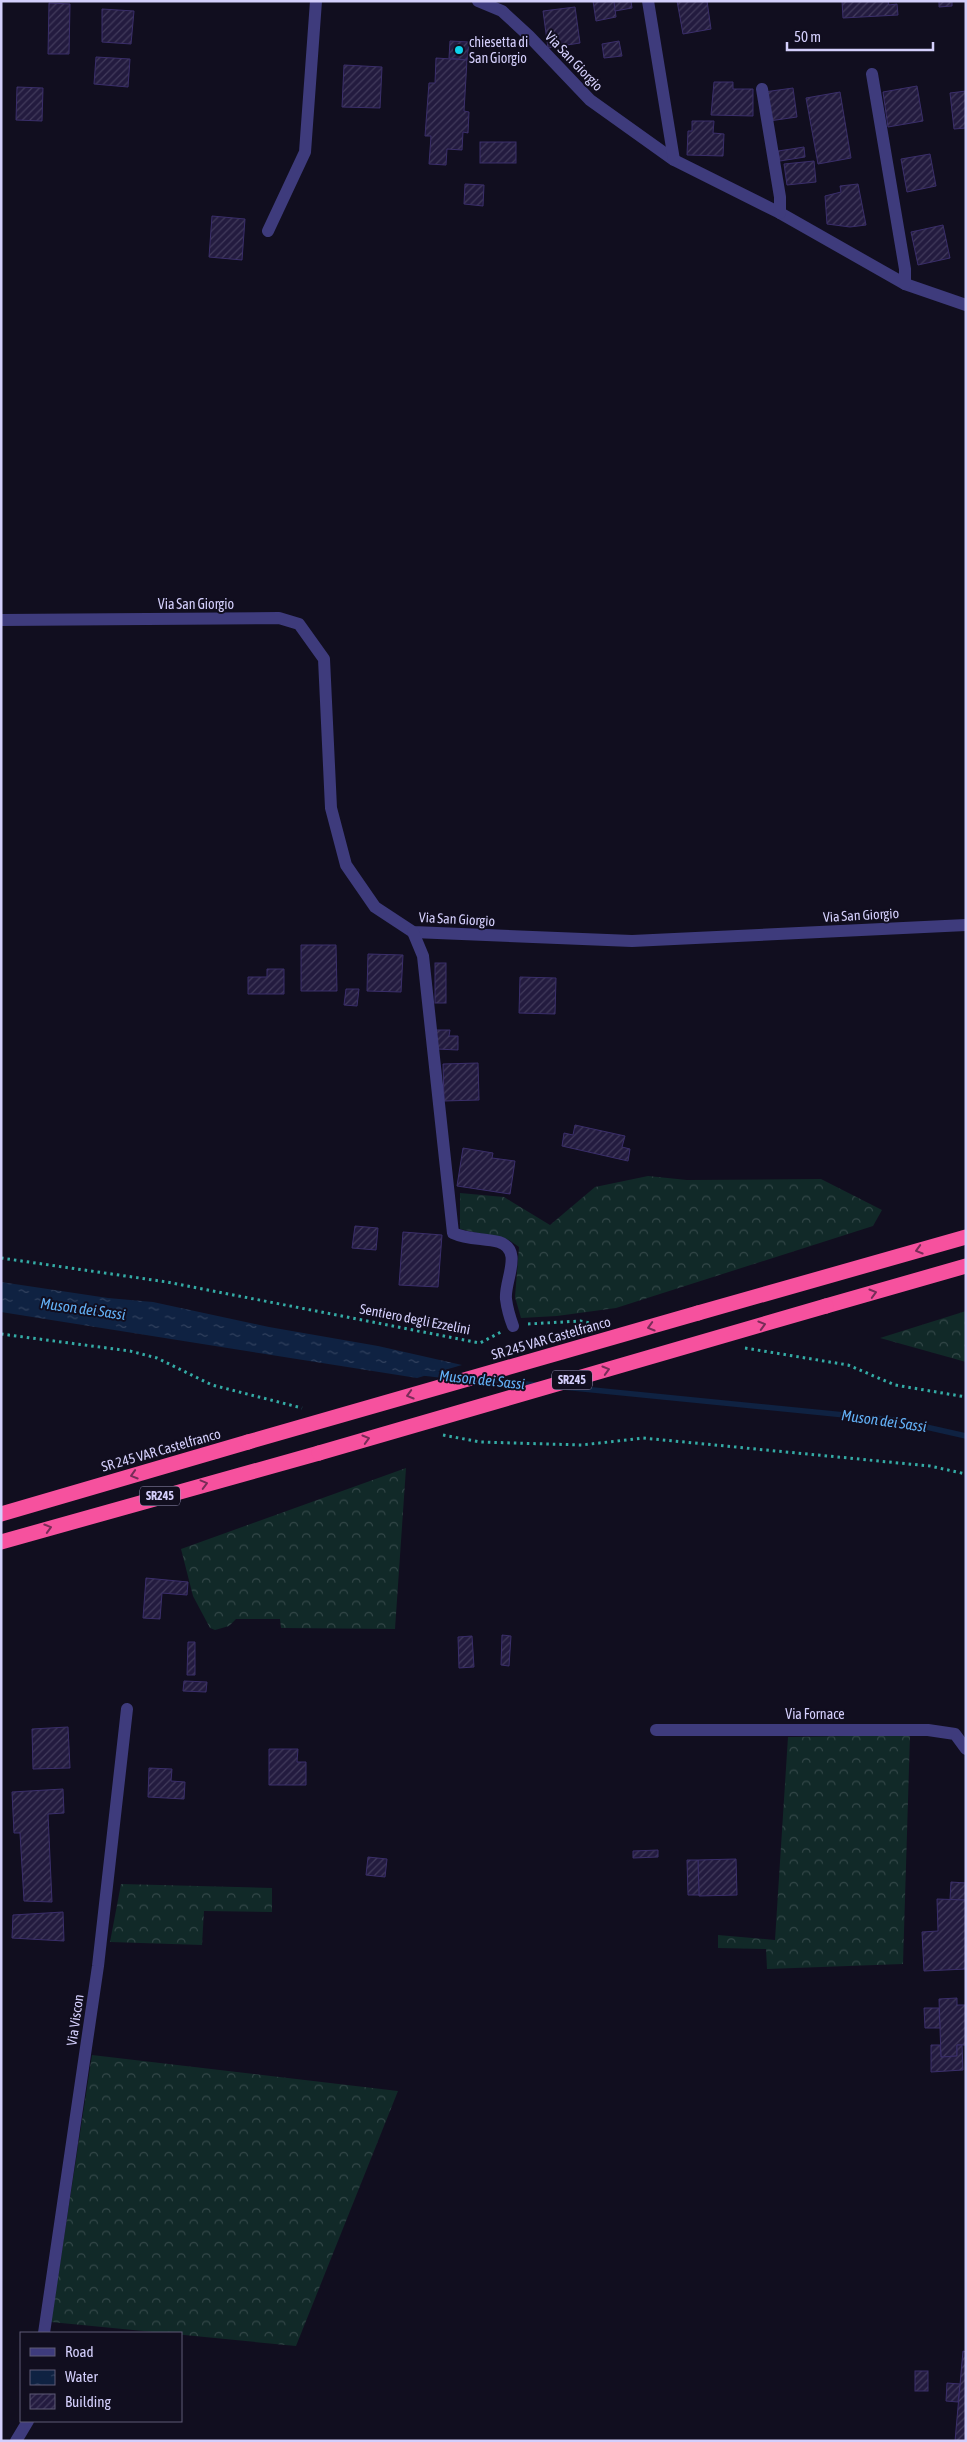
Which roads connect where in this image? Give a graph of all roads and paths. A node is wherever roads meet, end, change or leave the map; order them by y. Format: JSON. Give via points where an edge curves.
{"nodes":[{"id":1,"x":316,"y":1,"type":"edge"},
{"id":2,"x":478,"y":1,"type":"edge"},
{"id":3,"x":648,"y":1,"type":"edge"},
{"id":4,"x":872,"y":74,"type":"dead end"},
{"id":5,"x":762,"y":89,"type":"dead end"},
{"id":6,"x":674,"y":160,"type":"junction"},
{"id":7,"x":780,"y":212,"type":"junction"},
{"id":8,"x":268,"y":231,"type":"dead end"},
{"id":9,"x":905,"y":284,"type":"junction"},
{"id":10,"x":966,"y":305,"type":"edge"},
{"id":11,"x":1,"y":620,"type":"edge"},
{"id":12,"x":966,"y":925,"type":"edge"},
{"id":13,"x":413,"y":932,"type":"junction"},
{"id":14,"x":966,"y":1237,"type":"edge"},
{"id":15,"x":1,"y":1258,"type":"edge"},
{"id":16,"x":966,"y":1266,"type":"edge"},
{"id":17,"x":599,"y":1324,"type":"dead end"},
{"id":18,"x":513,"y":1326,"type":"junction"},
{"id":19,"x":743,"y":1348,"type":"dead end"},
{"id":20,"x":966,"y":1397,"type":"edge"},
{"id":21,"x":1,"y":1514,"type":"edge"},
{"id":22,"x":1,"y":1542,"type":"edge"},
{"id":23,"x":127,"y":1709,"type":"dead end"},
{"id":24,"x":656,"y":1730,"type":"dead end"},
{"id":25,"x":966,"y":1749,"type":"edge"},
{"id":26,"x":44,"y":2332,"type":"edge"},
{"id":27,"x":27,"y":2422,"type":"edge"},
{"id":28,"x":16,"y":2441,"type":"edge"}],
"edges":[{"from":1,"to":8,"type":"street","via":[[304,152]]},
{"from":2,"to":6,"type":"street","name":"Via San Giorgio","via":[[502,11],[590,100]]},
{"from":3,"to":6,"type":"street"},
{"from":4,"to":9,"type":"street"},
{"from":5,"to":7,"type":"street"},
{"from":6,"to":7,"type":"street","name":"Via San Giorgio"},
{"from":7,"to":9,"type":"street","name":"Via San Giorgio"},
{"from":9,"to":10,"type":"street","name":"Via San Giorgio"},
{"from":11,"to":13,"type":"street","name":"Via San Giorgio","via":[[279,618],[299,624],[324,659],[331,808],[346,865],[375,907]]},
{"from":12,"to":13,"type":"street","name":"Via San Giorgio","via":[[632,941]]},
{"from":13,"to":18,"type":"street","via":[[423,956],[453,1233],[463,1238],[508,1246],[513,1256],[506,1298]]},
{"from":14,"to":21,"type":"highway","name":"SR 245 VAR Castelfranco","number":"SR245","one_way":true,"bridge":true},
{"from":15,"to":18,"type":"path","name":"Sentiero degli Ezzelini","via":[[167,1282],[480,1342]]},
{"from":22,"to":16,"type":"highway","number":"SR245","one_way":true,"bridge":true},
{"from":17,"to":18,"type":"path","name":"Sentiero degli Ezzelini","via":[[580,1321]]},
{"from":19,"to":20,"type":"path","via":[[848,1365],[895,1385]]},
{"from":23,"to":26,"type":"street","name":"Via Viscon","via":[[98,1966]]},
{"from":24,"to":25,"type":"street","name":"Via Fornace","via":[[928,1730],[956,1734]]},
{"from":27,"to":28,"type":"street"}]}
